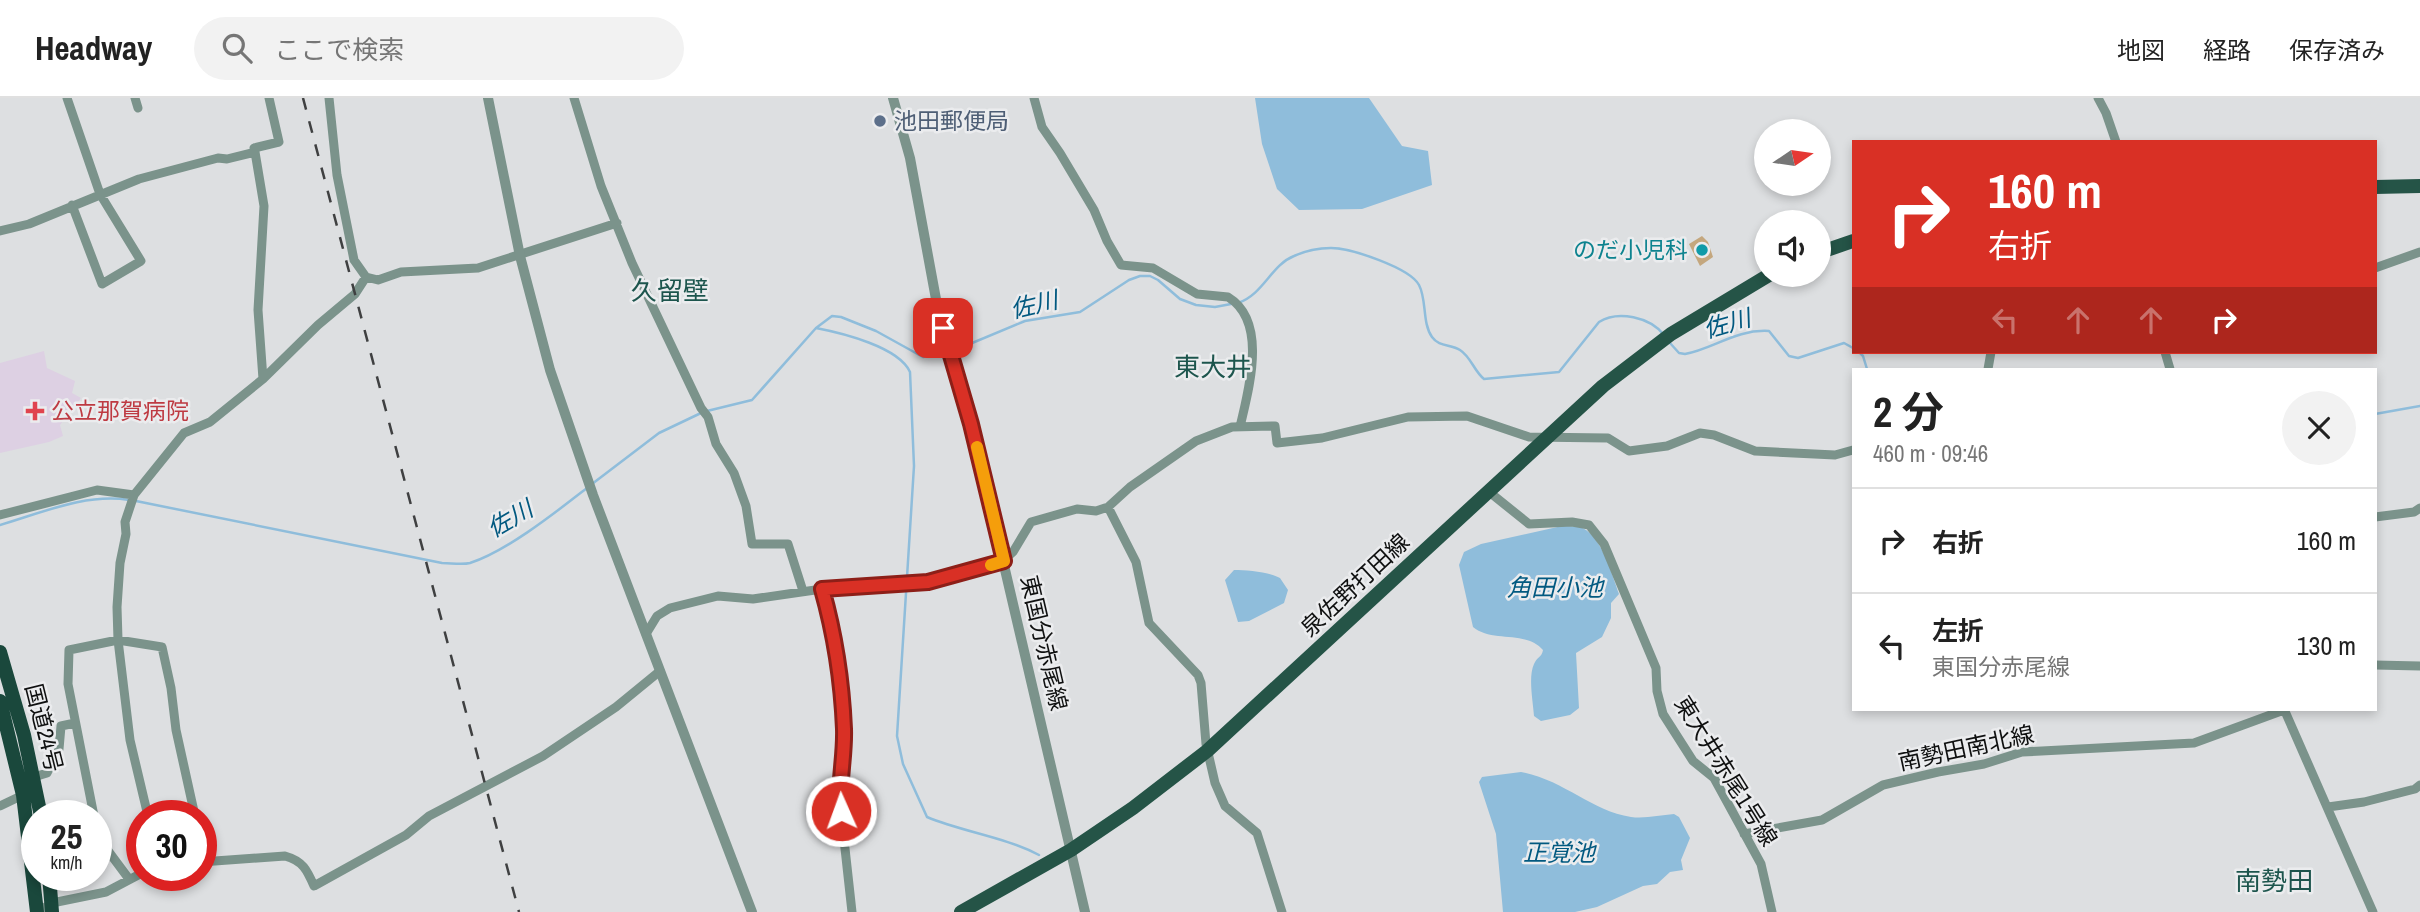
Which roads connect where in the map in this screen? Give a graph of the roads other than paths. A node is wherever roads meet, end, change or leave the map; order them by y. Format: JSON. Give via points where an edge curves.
{"nodes":[{"id":1,"x":67,"y":98,"type":"edge"},
{"id":2,"x":269,"y":98,"type":"edge"},
{"id":3,"x":329,"y":98,"type":"edge"},
{"id":4,"x":488,"y":98,"type":"edge"},
{"id":5,"x":574,"y":98,"type":"edge"},
{"id":6,"x":893,"y":98,"type":"edge"},
{"id":7,"x":1034,"y":98,"type":"edge"},
{"id":8,"x":2098,"y":98,"type":"edge"},
{"id":9,"x":2115,"y":140,"type":"edge"},
{"id":10,"x":255,"y":152,"type":"junction"},
{"id":11,"x":2420,"y":186,"type":"edge"},
{"id":12,"x":2377,"y":187,"type":"edge"},
{"id":13,"x":100,"y":194,"type":"junction"},
{"id":14,"x":72,"y":205,"type":"junction"},
{"id":15,"x":617,"y":222,"type":"junction"},
{"id":16,"x":0,"y":231,"type":"edge"},
{"id":17,"x":1852,"y":240,"type":"edge"},
{"id":18,"x":1831,"y":248,"type":"edge"},
{"id":19,"x":2420,"y":252,"type":"edge"},
{"id":20,"x":520,"y":256,"type":"junction"},
{"id":21,"x":2377,"y":267,"type":"edge"},
{"id":22,"x":366,"y":277,"type":"junction"},
{"id":23,"x":1754,"y":284,"type":"edge"},
{"id":24,"x":263,"y":379,"type":"junction"},
{"id":25,"x":1240,"y":427,"type":"junction"},
{"id":26,"x":1549,"y":436,"type":"junction"},
{"id":27,"x":1852,"y":450,"type":"edge"},
{"id":28,"x":1488,"y":491,"type":"junction"},
{"id":29,"x":134,"y":495,"type":"junction"},
{"id":30,"x":1108,"y":507,"type":"junction"},
{"id":31,"x":2420,"y":508,"type":"edge"},
{"id":32,"x":0,"y":515,"type":"edge"},
{"id":33,"x":2377,"y":517,"type":"edge"},
{"id":34,"x":1004,"y":561,"type":"junction"},
{"id":35,"x":822,"y":589,"type":"junction"},
{"id":36,"x":803,"y":591,"type":"junction"},
{"id":37,"x":646,"y":634,"type":"junction"},
{"id":38,"x":118,"y":640,"type":"junction"},
{"id":39,"x":0,"y":652,"type":"edge"},
{"id":40,"x":2377,"y":665,"type":"edge"},
{"id":41,"x":2420,"y":666,"type":"edge"},
{"id":42,"x":660,"y":671,"type":"junction"},
{"id":43,"x":0,"y":701,"type":"edge"},
{"id":44,"x":2279,"y":711,"type":"edge"},
{"id":45,"x":2285,"y":711,"type":"edge"},
{"id":46,"x":75,"y":723,"type":"junction"},
{"id":47,"x":1208,"y":751,"type":"junction"},
{"id":48,"x":34,"y":778,"type":"junction"},
{"id":49,"x":2420,"y":785,"type":"edge"},
{"id":50,"x":23,"y":795,"type":"junction"},
{"id":51,"x":38,"y":800,"type":"edge"},
{"id":52,"x":91,"y":800,"type":"edge"},
{"id":53,"x":144,"y":800,"type":"edge"},
{"id":54,"x":191,"y":800,"type":"edge"},
{"id":55,"x":0,"y":807,"type":"edge"},
{"id":56,"x":2328,"y":807,"type":"junction"},
{"id":57,"x":1744,"y":834,"type":"junction"},
{"id":58,"x":1071,"y":850,"type":"junction"},
{"id":59,"x":112,"y":857,"type":"edge"},
{"id":60,"x":217,"y":861,"type":"edge"},
{"id":61,"x":126,"y":876,"type":"edge"},
{"id":62,"x":126,"y":882,"type":"edge"},
{"id":63,"x":52,"y":907,"type":"edge"},
{"id":64,"x":37,"y":912,"type":"edge"},
{"id":65,"x":752,"y":912,"type":"edge"},
{"id":66,"x":852,"y":912,"type":"edge"},
{"id":67,"x":961,"y":912,"type":"edge"},
{"id":68,"x":1084,"y":912,"type":"edge"},
{"id":69,"x":1282,"y":912,"type":"edge"},
{"id":70,"x":1772,"y":912,"type":"edge"},
{"id":71,"x":2373,"y":912,"type":"edge"}],
"edges":[{"from":1,"to":13,"type":"street"},
{"from":2,"to":10,"type":"street","via":[[279,142],[254,148]]},
{"from":3,"to":22,"type":"street","via":[[337,175],[354,260]]},
{"from":4,"to":20,"type":"street"},
{"from":5,"to":15,"type":"street"},
{"from":6,"to":34,"type":"street","name":"東国分赤尾線","via":[[910,158],[931,281]]},
{"from":7,"to":25,"type":"street","via":[[1042,127],[1094,210],[1121,265],[1153,268],[1197,294],[1232,299],[1246,318],[1254,360]]},
{"from":8,"to":9,"type":"street"},
{"from":10,"to":13,"type":"street","via":[[139,179]]},
{"from":10,"to":24,"type":"street","via":[[264,206],[258,310]]},
{"from":11,"to":12,"type":"main road"},
{"from":13,"to":14,"type":"street"},
{"from":13,"to":14,"type":"street","via":[[141,261],[102,284]]},
{"from":14,"to":16,"type":"street"},
{"from":15,"to":20,"type":"street"},
{"from":15,"to":36,"type":"street","via":[[632,263],[708,417],[716,444],[734,473],[746,506],[752,544],[788,544]]},
{"from":17,"to":18,"type":"main road"},
{"from":19,"to":21,"type":"street"},
{"from":20,"to":22,"type":"street","via":[[478,268],[401,272],[378,280]]},
{"from":20,"to":37,"type":"street","via":[[550,370]]},
{"from":22,"to":24,"type":"street","via":[[355,294]]},
{"from":23,"to":26,"type":"main road","name":"泉佐野打田線","via":[[1665,338]]},
{"from":24,"to":29,"type":"street","via":[[210,422],[184,433]]},
{"from":25,"to":26,"type":"street","via":[[1275,426],[1277,443],[1322,438],[1408,416],[1467,416],[1528,437]]},
{"from":25,"to":30,"type":"street","via":[[1196,441],[1130,486]]},
{"from":26,"to":27,"type":"street","via":[[1608,438],[1629,451],[1667,446],[1700,433],[1755,451],[1836,455]]},
{"from":26,"to":28,"type":"main road","name":"泉佐野打田線"},
{"from":28,"to":47,"type":"main road","name":"泉佐野打田線"},
{"from":28,"to":57,"type":"street","name":"東大井赤尾1号線","via":[[1529,524],[1589,525],[1604,544],[1656,668],[1663,714],[1693,761],[1714,778]]},
{"from":29,"to":32,"type":"street","via":[[97,490]]},
{"from":29,"to":38,"type":"street","via":[[125,522]]},
{"from":30,"to":34,"type":"street","via":[[1077,509],[1031,523]]},
{"from":30,"to":47,"type":"street","via":[[1136,562],[1149,623],[1198,675]]},
{"from":31,"to":33,"type":"street"},
{"from":34,"to":35,"type":"street","via":[[928,582]]},
{"from":34,"to":58,"type":"street","name":"東国分赤尾線"},
{"from":35,"to":36,"type":"street"},
{"from":35,"to":66,"type":"street","via":[[839,656],[844,730],[838,785]]},
{"from":36,"to":37,"type":"street","via":[[753,599],[718,596],[670,608],[657,616]]},
{"from":37,"to":42,"type":"street"},
{"from":38,"to":46,"type":"street","via":[[69,650],[68,684]]},
{"from":38,"to":53,"type":"street","via":[[130,740]]},
{"from":38,"to":54,"type":"street","via":[[162,647]]},
{"from":39,"to":48,"type":"highway","name":"国道24号"},
{"from":40,"to":41,"type":"street"},
{"from":42,"to":60,"type":"street","via":[[617,707],[543,756],[429,816],[406,835],[314,886],[297,859]]},
{"from":42,"to":65,"type":"street"},
{"from":43,"to":50,"type":"highway","name":"国道24号"},
{"from":44,"to":57,"type":"street","name":"南勢田南北線","via":[[2193,743],[2022,752],[1883,785],[1822,820]]},
{"from":45,"to":56,"type":"street"},
{"from":46,"to":48,"type":"street","via":[[61,726],[59,749],[47,773]]},
{"from":46,"to":52,"type":"street"},
{"from":47,"to":58,"type":"main road","name":"泉佐野打田線"},
{"from":47,"to":69,"type":"street","via":[[1225,806],[1257,833]]},
{"from":48,"to":50,"type":"street"},
{"from":48,"to":51,"type":"highway","name":"国道24号"},
{"from":49,"to":56,"type":"street","via":[[2364,802]]},
{"from":50,"to":55,"type":"street"},
{"from":50,"to":64,"type":"highway","name":"国道24号"},
{"from":56,"to":71,"type":"street"},
{"from":57,"to":70,"type":"street","name":"東大井赤尾1号線","via":[[1761,864]]},
{"from":58,"to":67,"type":"main road","name":"泉佐野打田線"},
{"from":58,"to":68,"type":"street","name":"東国分赤尾線"},
{"from":59,"to":61,"type":"street"},
{"from":62,"to":63,"type":"street"},
{"from":63,"to":64,"type":"street"}]}
